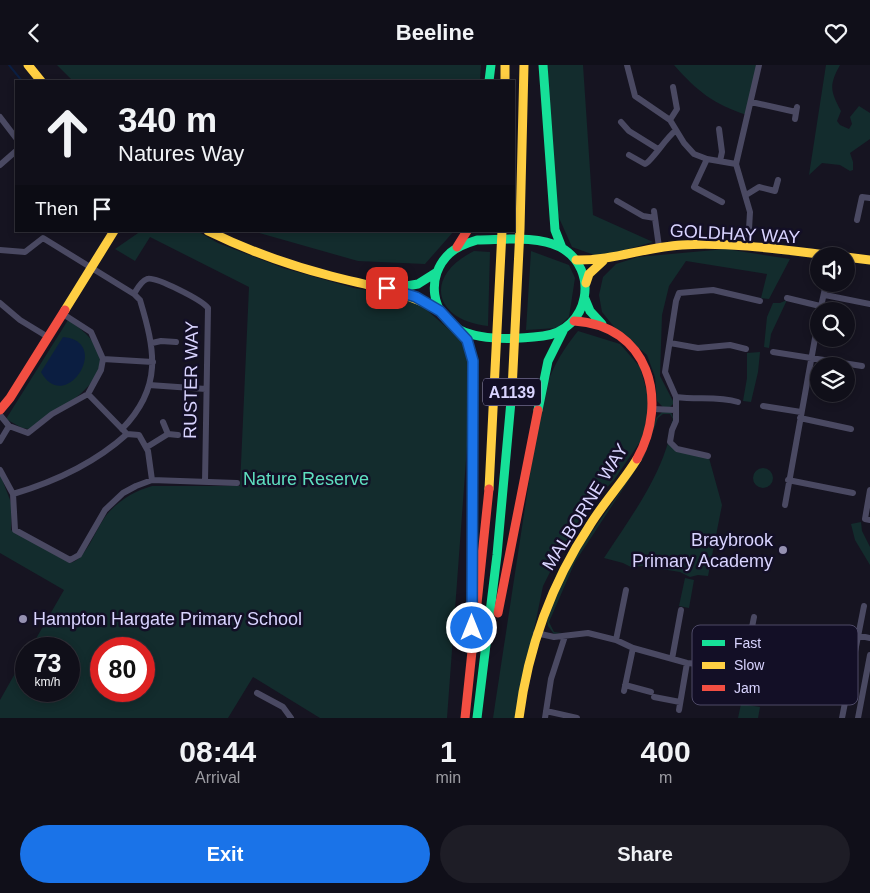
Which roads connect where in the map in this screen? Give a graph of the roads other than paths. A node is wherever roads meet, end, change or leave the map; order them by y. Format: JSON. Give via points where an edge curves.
{"nodes":[{"id":1,"x":28,"y":65,"type":"edge"},
{"id":2,"x":491,"y":65,"type":"edge"},
{"id":3,"x":505,"y":65,"type":"edge"},
{"id":4,"x":524,"y":65,"type":"edge"},
{"id":5,"x":543,"y":65,"type":"edge"},
{"id":6,"x":627,"y":65,"type":"edge"},
{"id":7,"x":759,"y":65,"type":"edge"},
{"id":8,"x":41,"y":80,"type":"edge"},
{"id":9,"x":490,"y":80,"type":"edge"},
{"id":10,"x":505,"y":80,"type":"edge"},
{"id":11,"x":673,"y":87,"type":"dead end"},
{"id":12,"x":751,"y":101,"type":"junction"},
{"id":13,"x":796,"y":112,"type":"dead end"},
{"id":14,"x":0,"y":117,"type":"edge"},
{"id":15,"x":670,"y":120,"type":"junction"},
{"id":16,"x":621,"y":121,"type":"dead end"},
{"id":17,"x":720,"y":129,"type":"dead end"},
{"id":18,"x":675,"y":131,"type":"junction"},
{"id":19,"x":15,"y":137,"type":"edge"},
{"id":20,"x":658,"y":149,"type":"junction"},
{"id":21,"x":15,"y":152,"type":"edge"},
{"id":22,"x":629,"y":155,"type":"dead end"},
{"id":23,"x":706,"y":159,"type":"junction"},
{"id":24,"x":720,"y":161,"type":"junction"},
{"id":25,"x":736,"y":164,"type":"junction"},
{"id":26,"x":0,"y":165,"type":"edge"},
{"id":27,"x":778,"y":180,"type":"dead end"},
{"id":28,"x":746,"y":195,"type":"junction"},
{"id":29,"x":870,"y":198,"type":"edge"},
{"id":30,"x":617,"y":201,"type":"dead end"},
{"id":31,"x":722,"y":202,"type":"dead end"},
{"id":32,"x":857,"y":220,"type":"dead end"},
{"id":33,"x":46,"y":232,"type":"edge"},
{"id":34,"x":113,"y":232,"type":"edge"},
{"id":35,"x":210,"y":232,"type":"edge"},
{"id":36,"x":466,"y":232,"type":"edge"},
{"id":37,"x":502,"y":232,"type":"edge"},
{"id":38,"x":43,"y":238,"type":"junction"},
{"id":39,"x":457,"y":247,"type":"junction"},
{"id":40,"x":659,"y":247,"type":"junction"},
{"id":41,"x":748,"y":247,"type":"junction"},
{"id":42,"x":562,"y":248,"type":"junction"},
{"id":43,"x":0,"y":250,"type":"edge"},
{"id":44,"x":810,"y":254,"type":"edge"},
{"id":45,"x":855,"y":258,"type":"edge"},
{"id":46,"x":870,"y":260,"type":"edge"},
{"id":47,"x":576,"y":261,"type":"junction"},
{"id":48,"x":604,"y":261,"type":"junction"},
{"id":49,"x":91,"y":268,"type":"junction"},
{"id":50,"x":437,"y":272,"type":"junction"},
{"id":51,"x":586,"y":283,"type":"junction"},
{"id":52,"x":387,"y":288,"type":"junction"},
{"id":53,"x":825,"y":292,"type":"edge"},
{"id":54,"x":134,"y":294,"type":"junction"},
{"id":55,"x":825,"y":295,"type":"junction"},
{"id":56,"x":585,"y":299,"type":"junction"},
{"id":57,"x":787,"y":299,"type":"dead end"},
{"id":58,"x":760,"y":301,"type":"dead end"},
{"id":59,"x":822,"y":302,"type":"edge"},
{"id":60,"x":0,"y":303,"type":"edge"},
{"id":61,"x":870,"y":304,"type":"edge"},
{"id":62,"x":810,"y":306,"type":"edge"},
{"id":63,"x":440,"y":311,"type":"junction"},
{"id":64,"x":63,"y":314,"type":"junction"},
{"id":65,"x":574,"y":321,"type":"junction"},
{"id":66,"x":457,"y":328,"type":"junction"},
{"id":67,"x":606,"y":328,"type":"junction"},
{"id":68,"x":563,"y":331,"type":"junction"},
{"id":69,"x":48,"y":337,"type":"junction"},
{"id":70,"x":176,"y":342,"type":"dead end"},
{"id":71,"x":152,"y":343,"type":"junction"},
{"id":72,"x":670,"y":343,"type":"junction"},
{"id":73,"x":746,"y":349,"type":"dead end"},
{"id":74,"x":773,"y":352,"type":"dead end"},
{"id":75,"x":810,"y":358,"type":"edge"},
{"id":76,"x":103,"y":359,"type":"junction"},
{"id":77,"x":153,"y":362,"type":"junction"},
{"id":78,"x":810,"y":364,"type":"edge"},
{"id":79,"x":855,"y":365,"type":"edge"},
{"id":80,"x":862,"y":366,"type":"dead end"},
{"id":81,"x":149,"y":385,"type":"junction"},
{"id":82,"x":206,"y":389,"type":"junction"},
{"id":83,"x":88,"y":394,"type":"junction"},
{"id":84,"x":676,"y":397,"type":"junction"},
{"id":85,"x":738,"y":402,"type":"dead end"},
{"id":86,"x":763,"y":406,"type":"dead end"},
{"id":87,"x":653,"y":409,"type":"junction"},
{"id":88,"x":675,"y":409,"type":"junction"},
{"id":89,"x":0,"y":410,"type":"edge"},
{"id":90,"x":0,"y":415,"type":"edge"},
{"id":91,"x":801,"y":415,"type":"junction"},
{"id":92,"x":163,"y":423,"type":"dead end"},
{"id":93,"x":9,"y":427,"type":"junction"},
{"id":94,"x":851,"y":429,"type":"dead end"},
{"id":95,"x":125,"y":431,"type":"junction"},
{"id":96,"x":168,"y":434,"type":"junction"},
{"id":97,"x":178,"y":435,"type":"dead end"},
{"id":98,"x":0,"y":441,"type":"edge"},
{"id":99,"x":147,"y":447,"type":"junction"},
{"id":100,"x":708,"y":456,"type":"dead end"},
{"id":101,"x":0,"y":470,"type":"edge"},
{"id":102,"x":788,"y":479,"type":"junction"},
{"id":103,"x":152,"y":480,"type":"junction"},
{"id":104,"x":205,"y":482,"type":"junction"},
{"id":105,"x":238,"y":483,"type":"dead end"},
{"id":106,"x":870,"y":491,"type":"edge"},
{"id":107,"x":853,"y":493,"type":"dead end"},
{"id":108,"x":13,"y":494,"type":"junction"},
{"id":109,"x":785,"y":505,"type":"dead end"},
{"id":110,"x":870,"y":520,"type":"edge"},
{"id":111,"x":626,"y":590,"type":"dead end"},
{"id":112,"x":864,"y":606,"type":"dead end"},
{"id":113,"x":681,"y":610,"type":"dead end"},
{"id":114,"x":754,"y":617,"type":"dead end"},
{"id":115,"x":752,"y":625,"type":"edge"},
{"id":116,"x":536,"y":633,"type":"junction"},
{"id":117,"x":565,"y":636,"type":"junction"},
{"id":118,"x":858,"y":636,"type":"joint"},
{"id":119,"x":870,"y":638,"type":"edge"},
{"id":120,"x":616,"y":640,"type":"junction"},
{"id":121,"x":633,"y":648,"type":"junction"},
{"id":122,"x":870,"y":655,"type":"edge"},
{"id":123,"x":672,"y":659,"type":"junction"},
{"id":124,"x":687,"y":663,"type":"junction"},
{"id":125,"x":692,"y":663,"type":"edge"},
{"id":126,"x":472,"y":666,"type":"junction"},
{"id":127,"x":257,"y":693,"type":"dead end"},
{"id":128,"x":680,"y":702,"type":"junction"},
{"id":129,"x":845,"y":705,"type":"edge"},
{"id":130,"x":679,"y":710,"type":"dead end"},
{"id":131,"x":478,"y":715,"type":"edge"},
{"id":132,"x":545,"y":715,"type":"edge"},
{"id":133,"x":291,"y":718,"type":"edge"},
{"id":134,"x":465,"y":718,"type":"edge"},
{"id":135,"x":519,"y":718,"type":"edge"},
{"id":136,"x":577,"y":718,"type":"edge"},
{"id":137,"x":842,"y":718,"type":"edge"},
{"id":138,"x":858,"y":718,"type":"edge"}],
"edges":[{"from":1,"to":8,"type":"main road"},
{"from":2,"to":9,"type":"main road"},
{"from":3,"to":10,"type":"main road"},
{"from":4,"to":131,"type":"main road","number":"A1139","via":[[514,359],[504,499]]},
{"from":5,"to":42,"type":"main road","via":[[555,230]]},
{"from":6,"to":15,"type":"street","via":[[635,96]]},
{"from":7,"to":12,"type":"street"},
{"from":11,"to":15,"type":"street","via":[[677,109]]},
{"from":12,"to":13,"type":"street"},
{"from":12,"to":25,"type":"street"},
{"from":14,"to":19,"type":"street"},
{"from":15,"to":18,"type":"street"},
{"from":16,"to":20,"type":"street","via":[[629,131]]},
{"from":17,"to":24,"type":"street"},
{"from":18,"to":20,"type":"street"},
{"from":18,"to":23,"type":"street","via":[[694,153]]},
{"from":20,"to":22,"type":"street","via":[[645,164]]},
{"from":21,"to":26,"type":"street"},
{"from":23,"to":24,"type":"street"},
{"from":23,"to":31,"type":"street","via":[[694,187]]},
{"from":24,"to":25,"type":"street"},
{"from":25,"to":28,"type":"street"},
{"from":27,"to":28,"type":"street","via":[[775,191],[759,187]]},
{"from":28,"to":41,"type":"street","via":[[750,212]]},
{"from":29,"to":32,"type":"street","via":[[862,197]]},
{"from":30,"to":40,"type":"street","via":[[643,216],[655,215]]},
{"from":33,"to":38,"type":"street"},
{"from":34,"to":49,"type":"main road"},
{"from":35,"to":52,"type":"main road","via":[[235,245],[314,272]]},
{"from":36,"to":39,"type":"main road"},
{"from":37,"to":126,"type":"main road","number":"A1139","via":[[490,481]]},
{"from":38,"to":43,"type":"street","via":[[25,252]]},
{"from":38,"to":49,"type":"street"},
{"from":39,"to":42,"type":"main road","via":[[477,240],[544,242]]},
{"from":39,"to":50,"type":"main road","via":[[444,257]]},
{"from":40,"to":41,"type":"main road","name":"GOLDHAY WAY"},
{"from":40,"to":48,"type":"main road","name":"GOLDHAY WAY"},
{"from":41,"to":44,"type":"main road","name":"GOLDHAY WAY"},
{"from":42,"to":47,"type":"main road"},
{"from":45,"to":46,"type":"main road"},
{"from":47,"to":48,"type":"main road","name":"GOLDHAY WAY"},
{"from":47,"to":51,"type":"main road"},
{"from":48,"to":51,"type":"main road","via":[[589,274]]},
{"from":49,"to":54,"type":"street"},
{"from":49,"to":64,"type":"main road"},
{"from":50,"to":52,"type":"main road","via":[[417,286]]},
{"from":50,"to":63,"type":"main road","via":[[435,296]]},
{"from":51,"to":56,"type":"main road"},
{"from":52,"to":63,"type":"main road","via":[[416,297]]},
{"from":53,"to":55,"type":"street"},
{"from":54,"to":71,"type":"street","via":[[140,300]]},
{"from":54,"to":82,"type":"street","name":"RUSTER WAY","via":[[142,282],[148,278],[156,279],[205,303],[208,308]]},
{"from":55,"to":59,"type":"street"},
{"from":55,"to":61,"type":"street"},
{"from":56,"to":65,"type":"main road"},
{"from":56,"to":67,"type":"main road","name":"MALBORNE WAY","via":[[590,311]]},
{"from":57,"to":62,"type":"street"},
{"from":58,"to":72,"type":"street","via":[[712,291],[679,293]]},
{"from":60,"to":69,"type":"street"},
{"from":63,"to":66,"type":"main road"},
{"from":64,"to":69,"type":"main road"},
{"from":64,"to":76,"type":"street","via":[[91,332]]},
{"from":65,"to":67,"type":"main road","name":"MALBORNE WAY","via":[[585,320]]},
{"from":65,"to":68,"type":"main road"},
{"from":66,"to":68,"type":"main road","via":[[471,334],[541,338]]},
{"from":66,"to":126,"type":"main road","via":[[467,340],[473,361]]},
{"from":67,"to":87,"type":"main road","name":"MALBORNE WAY","via":[[631,346],[644,363]]},
{"from":68,"to":131,"type":"main road","via":[[548,361]]},
{"from":69,"to":89,"type":"main road"},
{"from":70,"to":71,"type":"street"},
{"from":71,"to":77,"type":"street"},
{"from":72,"to":73,"type":"street","via":[[698,348],[730,345]]},
{"from":72,"to":84,"type":"street","via":[[665,372]]},
{"from":74,"to":75,"type":"street"},
{"from":76,"to":77,"type":"street"},
{"from":76,"to":83,"type":"street"},
{"from":77,"to":81,"type":"street"},
{"from":78,"to":91,"type":"street"},
{"from":79,"to":80,"type":"street"},
{"from":81,"to":82,"type":"street"},
{"from":81,"to":95,"type":"street","via":[[142,404]]},
{"from":82,"to":104,"type":"street","name":"RUSTER WAY"},
{"from":83,"to":93,"type":"street","via":[[52,414],[28,433]]},
{"from":83,"to":95,"type":"street"},
{"from":84,"to":85,"type":"street","via":[[700,400],[723,397]]},
{"from":84,"to":88,"type":"street"},
{"from":86,"to":91,"type":"street"},
{"from":87,"to":88,"type":"street"},
{"from":87,"to":116,"type":"main road","name":"MALBORNE WAY","via":[[643,445],[576,546]]},
{"from":88,"to":100,"type":"street","via":[[676,421],[670,443],[677,449]]},
{"from":90,"to":93,"type":"street"},
{"from":91,"to":94,"type":"street"},
{"from":91,"to":102,"type":"street"},
{"from":92,"to":96,"type":"street"},
{"from":93,"to":98,"type":"street"},
{"from":95,"to":99,"type":"street","via":[[139,435]]},
{"from":95,"to":108,"type":"street","via":[[109,451],[38,486]]},
{"from":96,"to":97,"type":"street"},
{"from":96,"to":99,"type":"street"},
{"from":99,"to":103,"type":"street"},
{"from":101,"to":108,"type":"street"},
{"from":102,"to":107,"type":"street"},
{"from":102,"to":109,"type":"street"},
{"from":103,"to":104,"type":"street"},
{"from":103,"to":108,"type":"street","via":[[123,493],[105,510],[79,555],[70,560],[15,530]]},
{"from":104,"to":105,"type":"street"},
{"from":106,"to":110,"type":"street","via":[[865,519]]},
{"from":111,"to":120,"type":"street"},
{"from":112,"to":118,"type":"street"},
{"from":113,"to":123,"type":"street"},
{"from":114,"to":115,"type":"street"},
{"from":116,"to":117,"type":"street"},
{"from":116,"to":135,"type":"main road","name":"MALBORNE WAY","via":[[523,683]]},
{"from":117,"to":120,"type":"street","via":[[588,633]]},
{"from":117,"to":132,"type":"street","via":[[551,679]]},
{"from":118,"to":119,"type":"street"},
{"from":120,"to":121,"type":"street"},
{"from":121,"to":123,"type":"street"},
{"from":121,"to":128,"type":"street","via":[[625,688]]},
{"from":122,"to":138,"type":"street"},
{"from":123,"to":124,"type":"street"},
{"from":124,"to":125,"type":"street"},
{"from":124,"to":128,"type":"street"},
{"from":126,"to":134,"type":"main road","number":"A1139"},
{"from":127,"to":133,"type":"street","via":[[283,707]]},
{"from":128,"to":130,"type":"street"},
{"from":129,"to":137,"type":"street"},
{"from":132,"to":136,"type":"street"}]}
